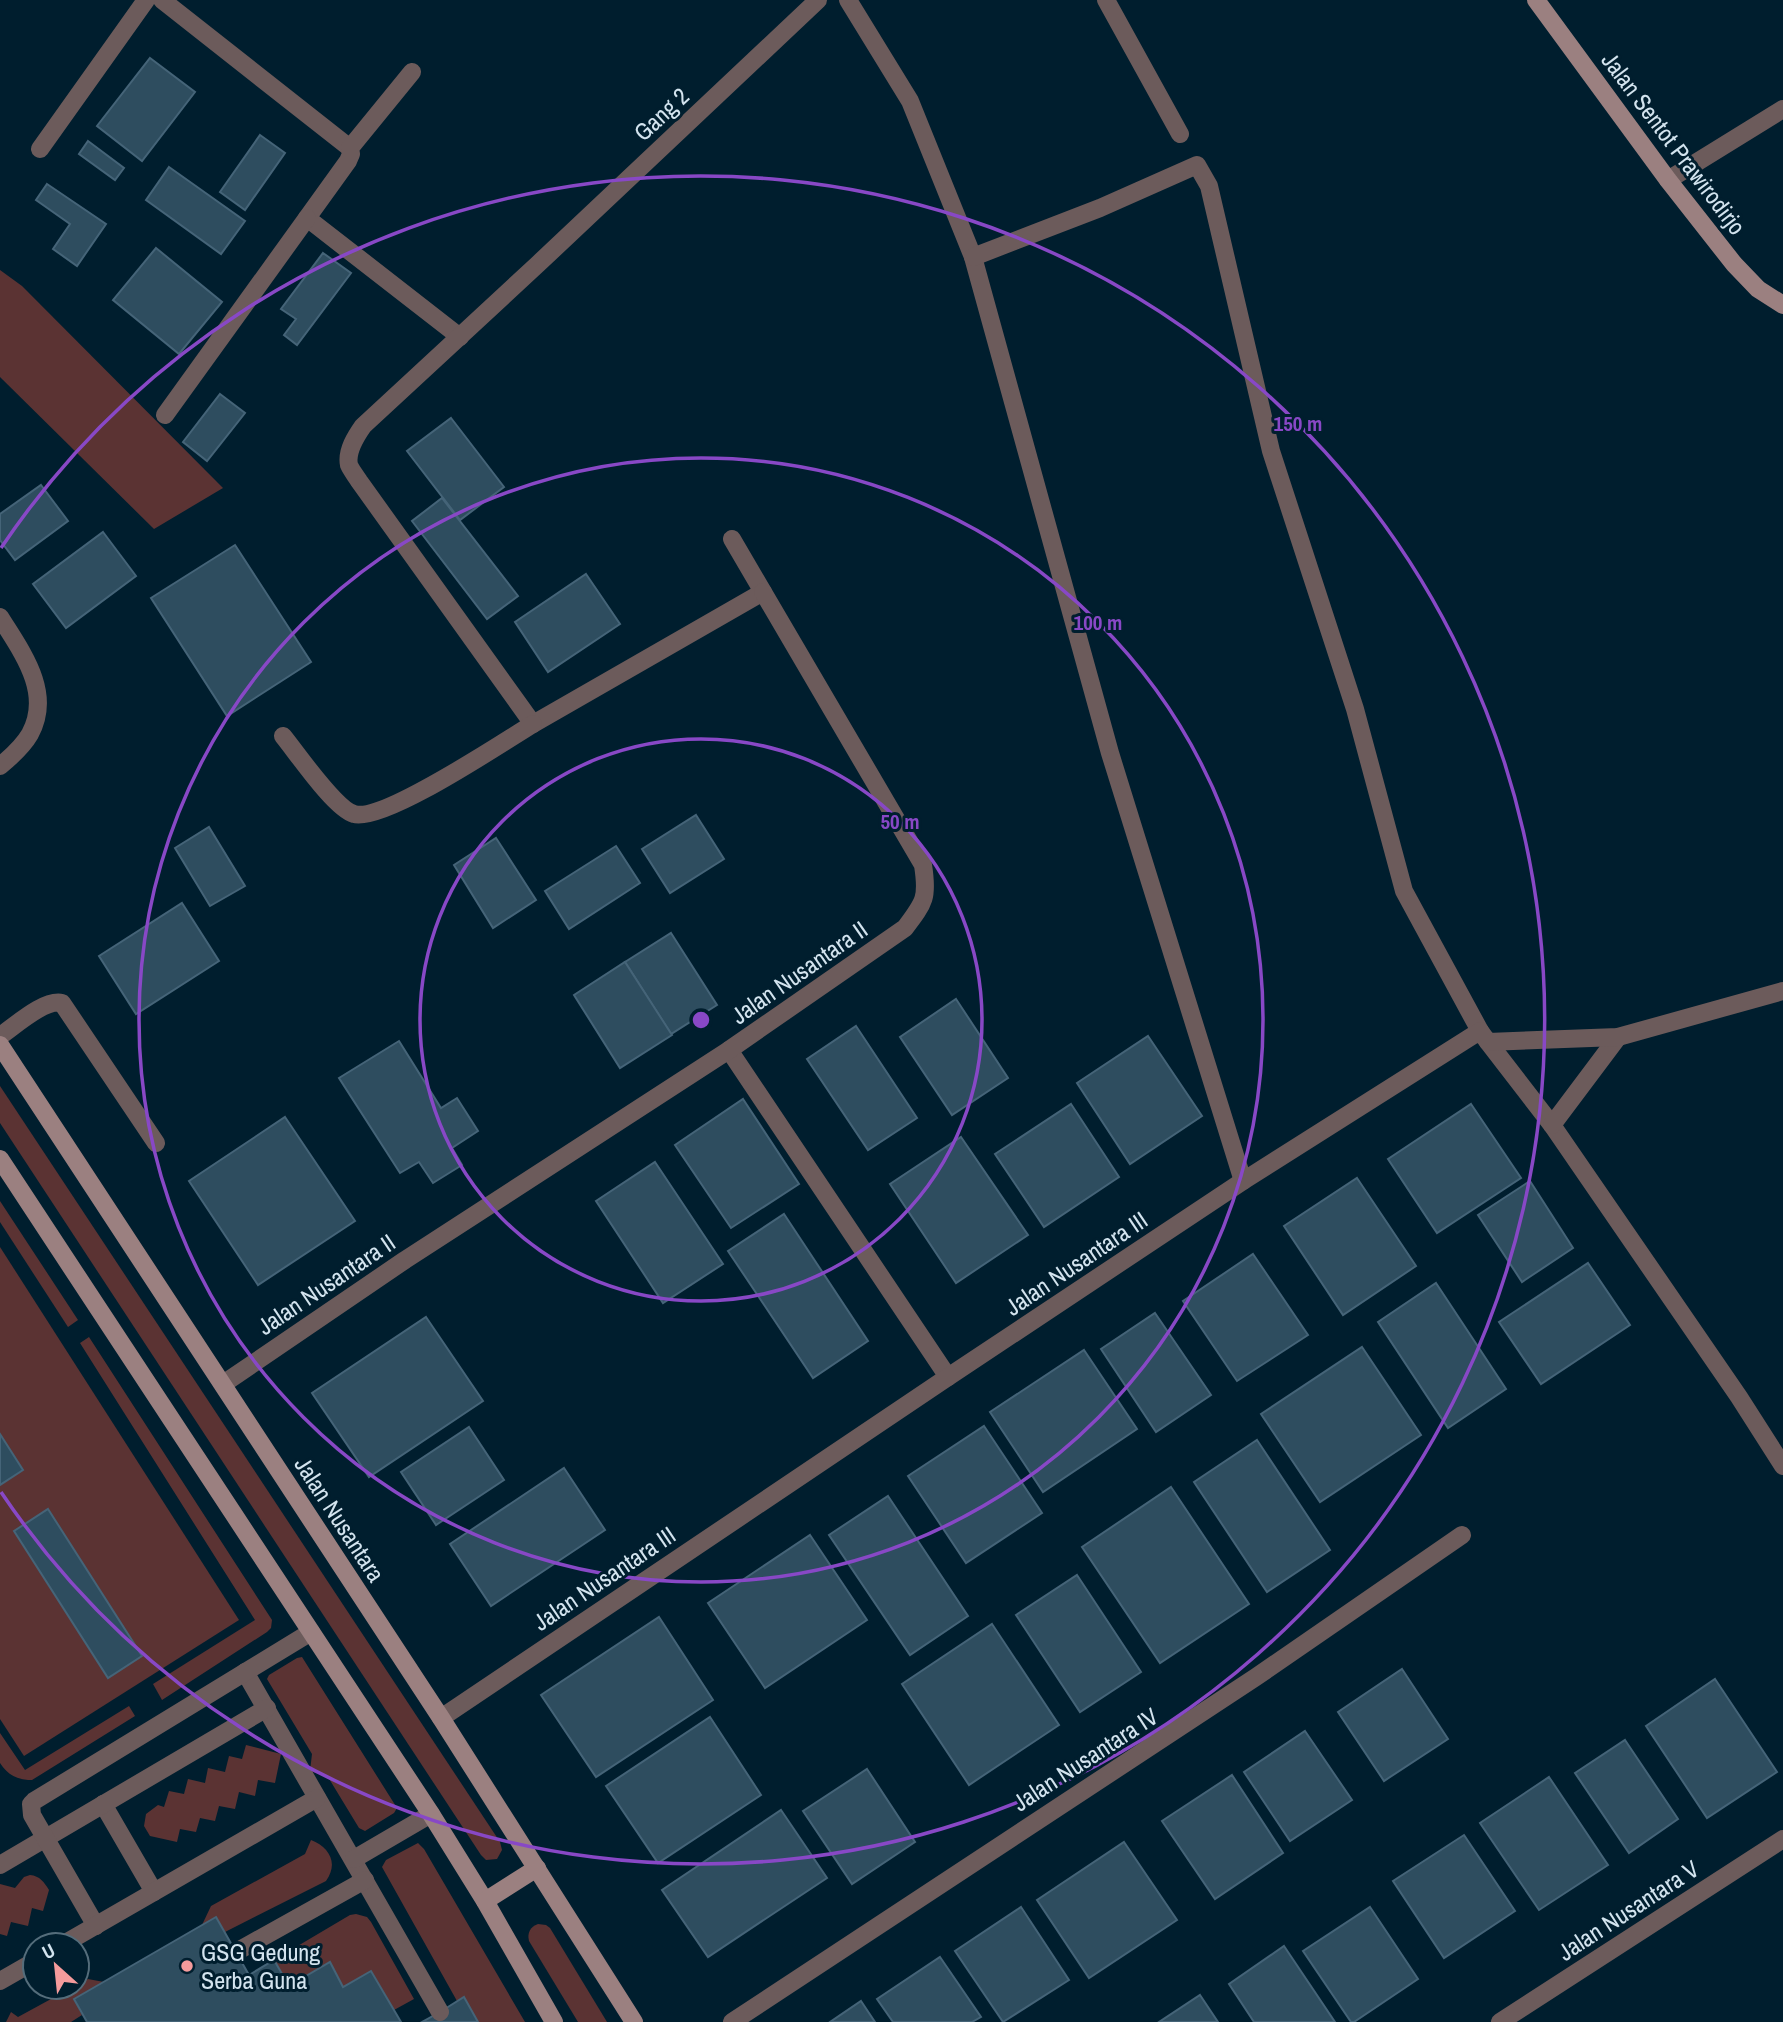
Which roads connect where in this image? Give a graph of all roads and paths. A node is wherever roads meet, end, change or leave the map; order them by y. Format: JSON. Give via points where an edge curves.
{"nodes":[{"id":1,"x":146,"y":0,"type":"edge"},
{"id":2,"x":162,"y":0,"type":"edge"},
{"id":3,"x":818,"y":0,"type":"edge"},
{"id":4,"x":848,"y":0,"type":"edge"},
{"id":5,"x":1106,"y":0,"type":"edge"},
{"id":6,"x":1536,"y":0,"type":"edge"},
{"id":7,"x":412,"y":72,"type":"dead end"},
{"id":8,"x":1783,"y":109,"type":"edge"},
{"id":9,"x":1180,"y":134,"type":"dead end"},
{"id":10,"x":350,"y":148,"type":"junction"},
{"id":11,"x":40,"y":149,"type":"dead end"},
{"id":12,"x":1668,"y":180,"type":"junction"},
{"id":13,"x":307,"y":218,"type":"junction"},
{"id":14,"x":973,"y":257,"type":"junction"},
{"id":15,"x":1783,"y":305,"type":"edge"},
{"id":16,"x":460,"y":337,"type":"junction"},
{"id":17,"x":165,"y":415,"type":"dead end"},
{"id":18,"x":732,"y":539,"type":"dead end"},
{"id":19,"x":764,"y":592,"type":"junction"},
{"id":20,"x":0,"y":617,"type":"edge"},
{"id":21,"x":533,"y":724,"type":"junction"},
{"id":22,"x":283,"y":736,"type":"dead end"},
{"id":23,"x":0,"y":766,"type":"edge"},
{"id":24,"x":1783,"y":991,"type":"edge"},
{"id":25,"x":0,"y":1037,"type":"edge"},
{"id":26,"x":1484,"y":1037,"type":"junction"},
{"id":27,"x":1618,"y":1037,"type":"junction"},
{"id":28,"x":0,"y":1045,"type":"edge"},
{"id":29,"x":729,"y":1050,"type":"junction"},
{"id":30,"x":1552,"y":1125,"type":"junction"},
{"id":31,"x":156,"y":1143,"type":"dead end"},
{"id":32,"x":0,"y":1159,"type":"edge"},
{"id":33,"x":1243,"y":1181,"type":"junction"},
{"id":34,"x":948,"y":1377,"type":"junction"},
{"id":35,"x":223,"y":1384,"type":"junction"},
{"id":36,"x":1783,"y":1466,"type":"edge"},
{"id":37,"x":1462,"y":1535,"type":"dead end"},
{"id":38,"x":311,"y":1633,"type":"junction"},
{"id":39,"x":245,"y":1672,"type":"junction"},
{"id":40,"x":267,"y":1707,"type":"junction"},
{"id":41,"x":441,"y":1718,"type":"junction"},
{"id":42,"x":317,"y":1798,"type":"junction"},
{"id":43,"x":103,"y":1804,"type":"junction"},
{"id":44,"x":431,"y":1814,"type":"junction"},
{"id":45,"x":45,"y":1837,"type":"junction"},
{"id":46,"x":1783,"y":1839,"type":"edge"},
{"id":47,"x":354,"y":1859,"type":"junction"},
{"id":48,"x":0,"y":1865,"type":"edge"},
{"id":49,"x":537,"y":1868,"type":"junction"},
{"id":50,"x":365,"y":1880,"type":"junction"},
{"id":51,"x":154,"y":1892,"type":"junction"},
{"id":52,"x":485,"y":1901,"type":"junction"},
{"id":53,"x":96,"y":1926,"type":"junction"},
{"id":54,"x":87,"y":1931,"type":"edge"},
{"id":55,"x":236,"y":1952,"type":"dead end"},
{"id":56,"x":21,"y":1969,"type":"edge"},
{"id":57,"x":0,"y":1981,"type":"edge"},
{"id":58,"x":440,"y":2012,"type":"dead end"},
{"id":59,"x":554,"y":2022,"type":"edge"},
{"id":60,"x":634,"y":2022,"type":"edge"},
{"id":61,"x":732,"y":2022,"type":"edge"},
{"id":62,"x":1500,"y":2022,"type":"edge"}],
"edges":[{"from":1,"to":11,"type":"street"},
{"from":2,"to":10,"type":"street"},
{"from":3,"to":16,"type":"street","name":"Gang 2"},
{"from":4,"to":14,"type":"street","via":[[910,101]]},
{"from":5,"to":9,"type":"street"},
{"from":6,"to":12,"type":"street","name":"Jalan Sentot Prawirodirjo"},
{"from":7,"to":10,"type":"street"},
{"from":8,"to":12,"type":"street"},
{"from":10,"to":13,"type":"street","via":[[348,161]]},
{"from":12,"to":15,"type":"street","name":"Jalan Sentot Prawirodirjo","via":[[1734,264],[1758,289]]},
{"from":13,"to":16,"type":"street"},
{"from":13,"to":17,"type":"street"},
{"from":14,"to":26,"type":"street","via":[[1197,165],[1209,186],[1271,452],[1355,709],[1404,891]]},
{"from":14,"to":33,"type":"street","via":[[1110,753]]},
{"from":16,"to":21,"type":"street","name":"Gang 2","via":[[363,426],[354,439],[349,464]]},
{"from":18,"to":19,"type":"street","name":"Jalan Nusantara II"},
{"from":19,"to":21,"type":"street"},
{"from":19,"to":29,"type":"street","name":"Jalan Nusantara II","via":[[923,865],[927,890],[905,928]]},
{"from":20,"to":23,"type":"street","via":[[30,668],[38,710],[30,733]]},
{"from":21,"to":22,"type":"street","via":[[413,796],[381,811],[356,815],[341,807]]},
{"from":24,"to":27,"type":"street"},
{"from":25,"to":31,"type":"street","via":[[46,1005],[62,1003]]},
{"from":26,"to":27,"type":"street"},
{"from":26,"to":30,"type":"street"},
{"from":26,"to":33,"type":"street","name":"Jalan Nusantara III"},
{"from":27,"to":30,"type":"street"},
{"from":28,"to":35,"type":"street","name":"Jalan Nusantara"},
{"from":29,"to":34,"type":"street"},
{"from":29,"to":35,"type":"street","name":"Jalan Nusantara II"},
{"from":30,"to":36,"type":"street"},
{"from":32,"to":38,"type":"street"},
{"from":33,"to":34,"type":"street","name":"Jalan Nusantara III"},
{"from":34,"to":41,"type":"street","name":"Jalan Nusantara III"},
{"from":35,"to":41,"type":"street","name":"Jalan Nusantara"},
{"from":37,"to":61,"type":"street","name":"Jalan Nusantara IV","via":[[1245,1684]]},
{"from":38,"to":39,"type":"street"},
{"from":38,"to":44,"type":"street"},
{"from":39,"to":40,"type":"street"},
{"from":39,"to":45,"type":"street","via":[[34,1801],[30,1809]]},
{"from":40,"to":42,"type":"street"},
{"from":40,"to":43,"type":"street"},
{"from":41,"to":49,"type":"street","name":"Jalan Nusantara"},
{"from":42,"to":47,"type":"street"},
{"from":42,"to":51,"type":"street"},
{"from":43,"to":45,"type":"street"},
{"from":43,"to":51,"type":"street"},
{"from":44,"to":47,"type":"street"},
{"from":44,"to":52,"type":"street"},
{"from":45,"to":48,"type":"street"},
{"from":45,"to":53,"type":"street"},
{"from":46,"to":62,"type":"street","name":"Jalan Nusantara V"},
{"from":47,"to":50,"type":"street"},
{"from":49,"to":52,"type":"street"},
{"from":49,"to":60,"type":"street","name":"Jalan Nusantara"},
{"from":50,"to":55,"type":"street"},
{"from":50,"to":58,"type":"street"},
{"from":51,"to":53,"type":"street"},
{"from":52,"to":59,"type":"street"},
{"from":53,"to":54,"type":"street"},
{"from":56,"to":57,"type":"street"}]}
